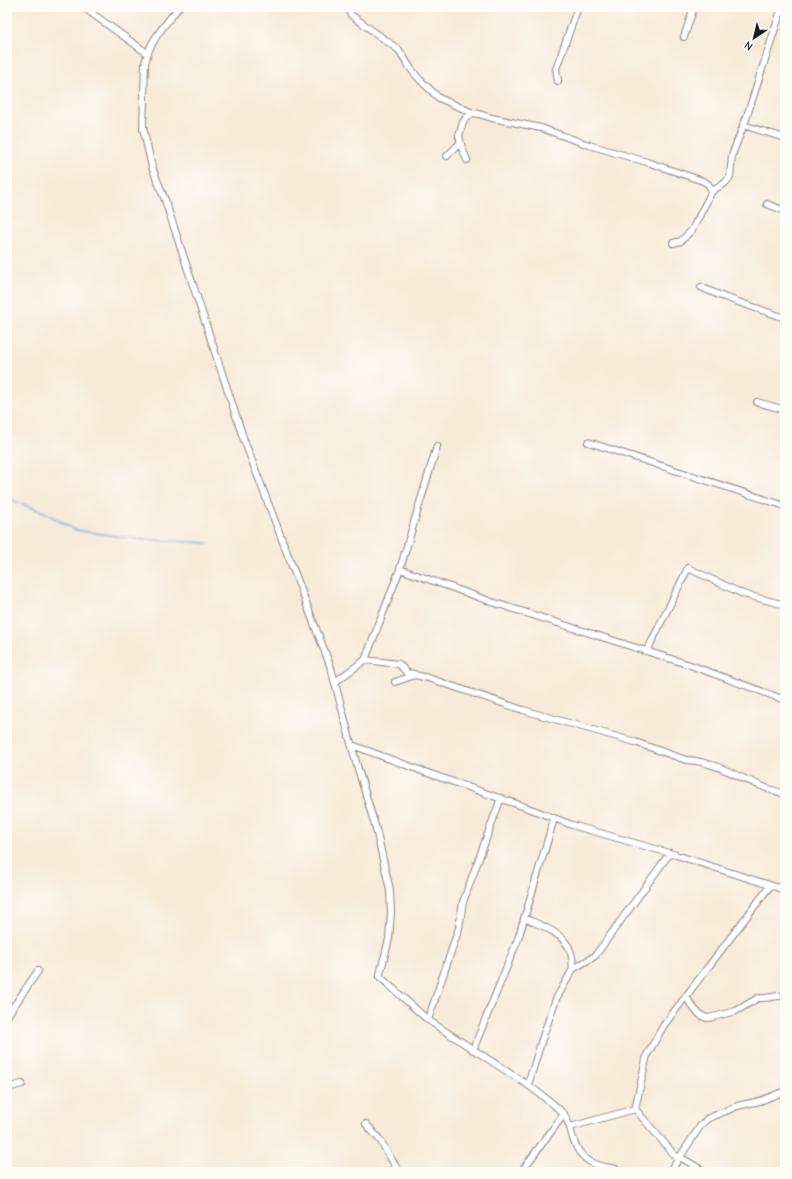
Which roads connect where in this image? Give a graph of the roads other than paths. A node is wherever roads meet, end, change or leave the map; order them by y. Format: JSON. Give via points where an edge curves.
{"nodes":[{"id":1,"x":83,"y":7,"type":"edge"},
{"id":2,"x":178,"y":7,"type":"edge"},
{"id":3,"x":348,"y":7,"type":"edge"},
{"id":4,"x":578,"y":7,"type":"edge"},
{"id":5,"x":694,"y":7,"type":"edge"},
{"id":6,"x":782,"y":7,"type":"edge"},
{"id":7,"x":684,"y":37,"type":"dead end"},
{"id":8,"x":147,"y":53,"type":"junction"},
{"id":9,"x":558,"y":81,"type":"dead end"},
{"id":10,"x":473,"y":113,"type":"junction"},
{"id":11,"x":743,"y":125,"type":"junction"},
{"id":12,"x":785,"y":138,"type":"edge"},
{"id":13,"x":460,"y":143,"type":"junction"},
{"id":14,"x":447,"y":156,"type":"dead end"},
{"id":15,"x":467,"y":160,"type":"dead end"},
{"id":16,"x":712,"y":191,"type":"junction"},
{"id":17,"x":767,"y":204,"type":"dead end"},
{"id":18,"x":785,"y":211,"type":"edge"},
{"id":19,"x":673,"y":244,"type":"dead end"},
{"id":20,"x":701,"y":287,"type":"dead end"},
{"id":21,"x":785,"y":318,"type":"edge"},
{"id":22,"x":758,"y":402,"type":"dead end"},
{"id":23,"x":785,"y":410,"type":"edge"},
{"id":24,"x":588,"y":442,"type":"dead end"},
{"id":25,"x":436,"y":446,"type":"dead end"},
{"id":26,"x":785,"y":506,"type":"edge"},
{"id":27,"x":400,"y":569,"type":"junction"},
{"id":28,"x":785,"y":605,"type":"edge"},
{"id":29,"x":647,"y":651,"type":"junction"},
{"id":30,"x":365,"y":660,"type":"junction"},
{"id":31,"x":415,"y":675,"type":"junction"},
{"id":32,"x":335,"y":682,"type":"junction"},
{"id":33,"x":395,"y":682,"type":"dead end"},
{"id":34,"x":785,"y":700,"type":"edge"},
{"id":35,"x":352,"y":745,"type":"junction"},
{"id":36,"x":785,"y":794,"type":"edge"},
{"id":37,"x":501,"y":798,"type":"junction"},
{"id":38,"x":554,"y":819,"type":"junction"},
{"id":39,"x":670,"y":853,"type":"junction"},
{"id":40,"x":770,"y":886,"type":"junction"},
{"id":41,"x":785,"y":890,"type":"edge"},
{"id":42,"x":524,"y":918,"type":"junction"},
{"id":43,"x":573,"y":969,"type":"junction"},
{"id":44,"x":38,"y":971,"type":"dead end"},
{"id":45,"x":785,"y":994,"type":"edge"},
{"id":46,"x":686,"y":996,"type":"junction"},
{"id":47,"x":7,"y":1016,"type":"edge"},
{"id":48,"x":428,"y":1020,"type":"junction"},
{"id":49,"x":473,"y":1050,"type":"junction"},
{"id":50,"x":22,"y":1084,"type":"dead end"},
{"id":51,"x":528,"y":1085,"type":"junction"},
{"id":52,"x":7,"y":1088,"type":"edge"},
{"id":53,"x":785,"y":1091,"type":"edge"},
{"id":54,"x":634,"y":1109,"type":"junction"},
{"id":55,"x":564,"y":1114,"type":"junction"},
{"id":56,"x":366,"y":1124,"type":"dead end"},
{"id":57,"x":570,"y":1127,"type":"junction"},
{"id":58,"x":679,"y":1158,"type":"junction"},
{"id":59,"x":399,"y":1172,"type":"edge"},
{"id":60,"x":521,"y":1172,"type":"edge"},
{"id":61,"x":622,"y":1172,"type":"edge"},
{"id":62,"x":670,"y":1172,"type":"edge"},
{"id":63,"x":705,"y":1172,"type":"edge"}],
"edges":[{"from":1,"to":8,"type":"street"},
{"from":2,"to":8,"type":"street"},
{"from":3,"to":10,"type":"street","via":[[350,15],[399,50],[411,69],[439,98]]},
{"from":4,"to":9,"type":"street","via":[[556,69]]},
{"from":5,"to":7,"type":"street"},
{"from":6,"to":11,"type":"street"},
{"from":8,"to":32,"type":"street","via":[[143,128],[152,167],[244,440]]},
{"from":10,"to":13,"type":"street","via":[[463,122]]},
{"from":10,"to":16,"type":"street","via":[[541,128],[647,162],[703,181]]},
{"from":11,"to":12,"type":"street"},
{"from":11,"to":16,"type":"street","via":[[732,155],[730,177]]},
{"from":13,"to":14,"type":"street"},
{"from":13,"to":15,"type":"street"},
{"from":16,"to":19,"type":"street","via":[[692,230],[681,241]]},
{"from":17,"to":18,"type":"street"},
{"from":20,"to":21,"type":"street"},
{"from":22,"to":23,"type":"street"},
{"from":24,"to":26,"type":"street"},
{"from":25,"to":27,"type":"street"},
{"from":27,"to":29,"type":"street","via":[[492,602]]},
{"from":27,"to":30,"type":"street"},
{"from":28,"to":29,"type":"street","via":[[743,594],[688,568]]},
{"from":29,"to":34,"type":"street"},
{"from":30,"to":31,"type":"street","via":[[399,664],[407,673]]},
{"from":30,"to":32,"type":"street"},
{"from":31,"to":33,"type":"street"},
{"from":31,"to":36,"type":"street","via":[[686,760],[718,766],[760,786]]},
{"from":32,"to":35,"type":"street"},
{"from":35,"to":37,"type":"street"},
{"from":35,"to":48,"type":"street","via":[[390,890],[389,939],[380,977]]},
{"from":37,"to":38,"type":"street"},
{"from":37,"to":48,"type":"street","via":[[463,902],[459,928]]},
{"from":38,"to":39,"type":"street"},
{"from":38,"to":42,"type":"street"},
{"from":39,"to":40,"type":"street"},
{"from":39,"to":43,"type":"street","via":[[595,956]]},
{"from":40,"to":41,"type":"street"},
{"from":40,"to":46,"type":"street"},
{"from":42,"to":43,"type":"street","via":[[545,927],[569,946]]},
{"from":42,"to":49,"type":"street"},
{"from":43,"to":51,"type":"street","via":[[556,999]]},
{"from":44,"to":47,"type":"street"},
{"from":45,"to":46,"type":"street","via":[[758,998],[736,1011],[709,1018],[700,1014]]},
{"from":46,"to":54,"type":"street","via":[[664,1025],[647,1055]]},
{"from":48,"to":49,"type":"street"},
{"from":49,"to":51,"type":"street"},
{"from":50,"to":52,"type":"street"},
{"from":51,"to":55,"type":"street"},
{"from":53,"to":58,"type":"street","via":[[760,1101],[737,1106],[707,1119]]},
{"from":54,"to":57,"type":"street"},
{"from":54,"to":58,"type":"street"},
{"from":55,"to":57,"type":"street"},
{"from":55,"to":60,"type":"street"},
{"from":56,"to":59,"type":"street","via":[[380,1140]]},
{"from":57,"to":61,"type":"street","via":[[578,1152],[596,1165]]},
{"from":58,"to":62,"type":"street"},
{"from":58,"to":63,"type":"street"}]}
